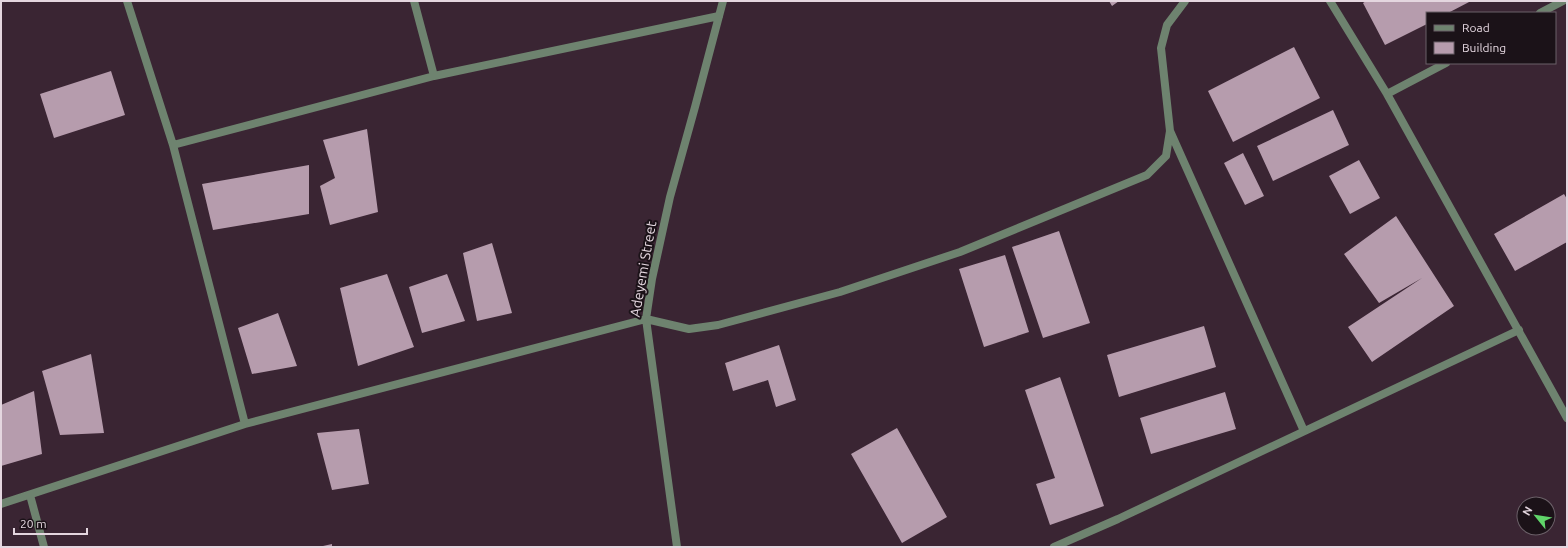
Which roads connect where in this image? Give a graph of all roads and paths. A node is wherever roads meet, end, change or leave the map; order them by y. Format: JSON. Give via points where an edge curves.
{"nodes":[{"id":1,"x":127,"y":1,"type":"edge"},
{"id":2,"x":414,"y":1,"type":"edge"},
{"id":3,"x":723,"y":1,"type":"edge"},
{"id":4,"x":1185,"y":1,"type":"edge"},
{"id":5,"x":1330,"y":1,"type":"edge"},
{"id":6,"x":1563,"y":1,"type":"edge"},
{"id":7,"x":1542,"y":12,"type":"edge"},
{"id":8,"x":719,"y":16,"type":"junction"},
{"id":9,"x":1444,"y":64,"type":"edge"},
{"id":10,"x":434,"y":76,"type":"junction"},
{"id":11,"x":1387,"y":94,"type":"junction"},
{"id":12,"x":1170,"y":131,"type":"junction"},
{"id":13,"x":173,"y":145,"type":"junction"},
{"id":14,"x":646,"y":319,"type":"junction"},
{"id":15,"x":1519,"y":330,"type":"junction"},
{"id":16,"x":1567,"y":418,"type":"edge"},
{"id":17,"x":245,"y":424,"type":"junction"},
{"id":18,"x":1304,"y":431,"type":"junction"},
{"id":19,"x":30,"y":495,"type":"junction"},
{"id":20,"x":1,"y":504,"type":"edge"},
{"id":21,"x":44,"y":547,"type":"edge"},
{"id":22,"x":677,"y":547,"type":"edge"},
{"id":23,"x":1054,"y":547,"type":"edge"}],
"edges":[{"from":1,"to":13,"type":"street"},
{"from":2,"to":10,"type":"street"},
{"from":3,"to":8,"type":"street","name":"Adeyemi Street"},
{"from":4,"to":12,"type":"street","via":[[1167,25],[1161,48]]},
{"from":5,"to":11,"type":"street"},
{"from":6,"to":7,"type":"street"},
{"from":8,"to":10,"type":"street"},
{"from":8,"to":14,"type":"street","name":"Adeyemi Street","via":[[670,197]]},
{"from":9,"to":11,"type":"street"},
{"from":10,"to":13,"type":"street"},
{"from":11,"to":15,"type":"street"},
{"from":12,"to":14,"type":"street","via":[[1166,156],[1147,175],[960,252],[840,292],[718,325],[689,329]]},
{"from":12,"to":18,"type":"street"},
{"from":13,"to":17,"type":"street"},
{"from":14,"to":17,"type":"street"},
{"from":14,"to":22,"type":"street","name":"Adeyemi Street"},
{"from":15,"to":16,"type":"street"},
{"from":15,"to":18,"type":"street"},
{"from":17,"to":19,"type":"street"},
{"from":18,"to":23,"type":"street"},
{"from":19,"to":20,"type":"street"},
{"from":19,"to":21,"type":"street"}]}
